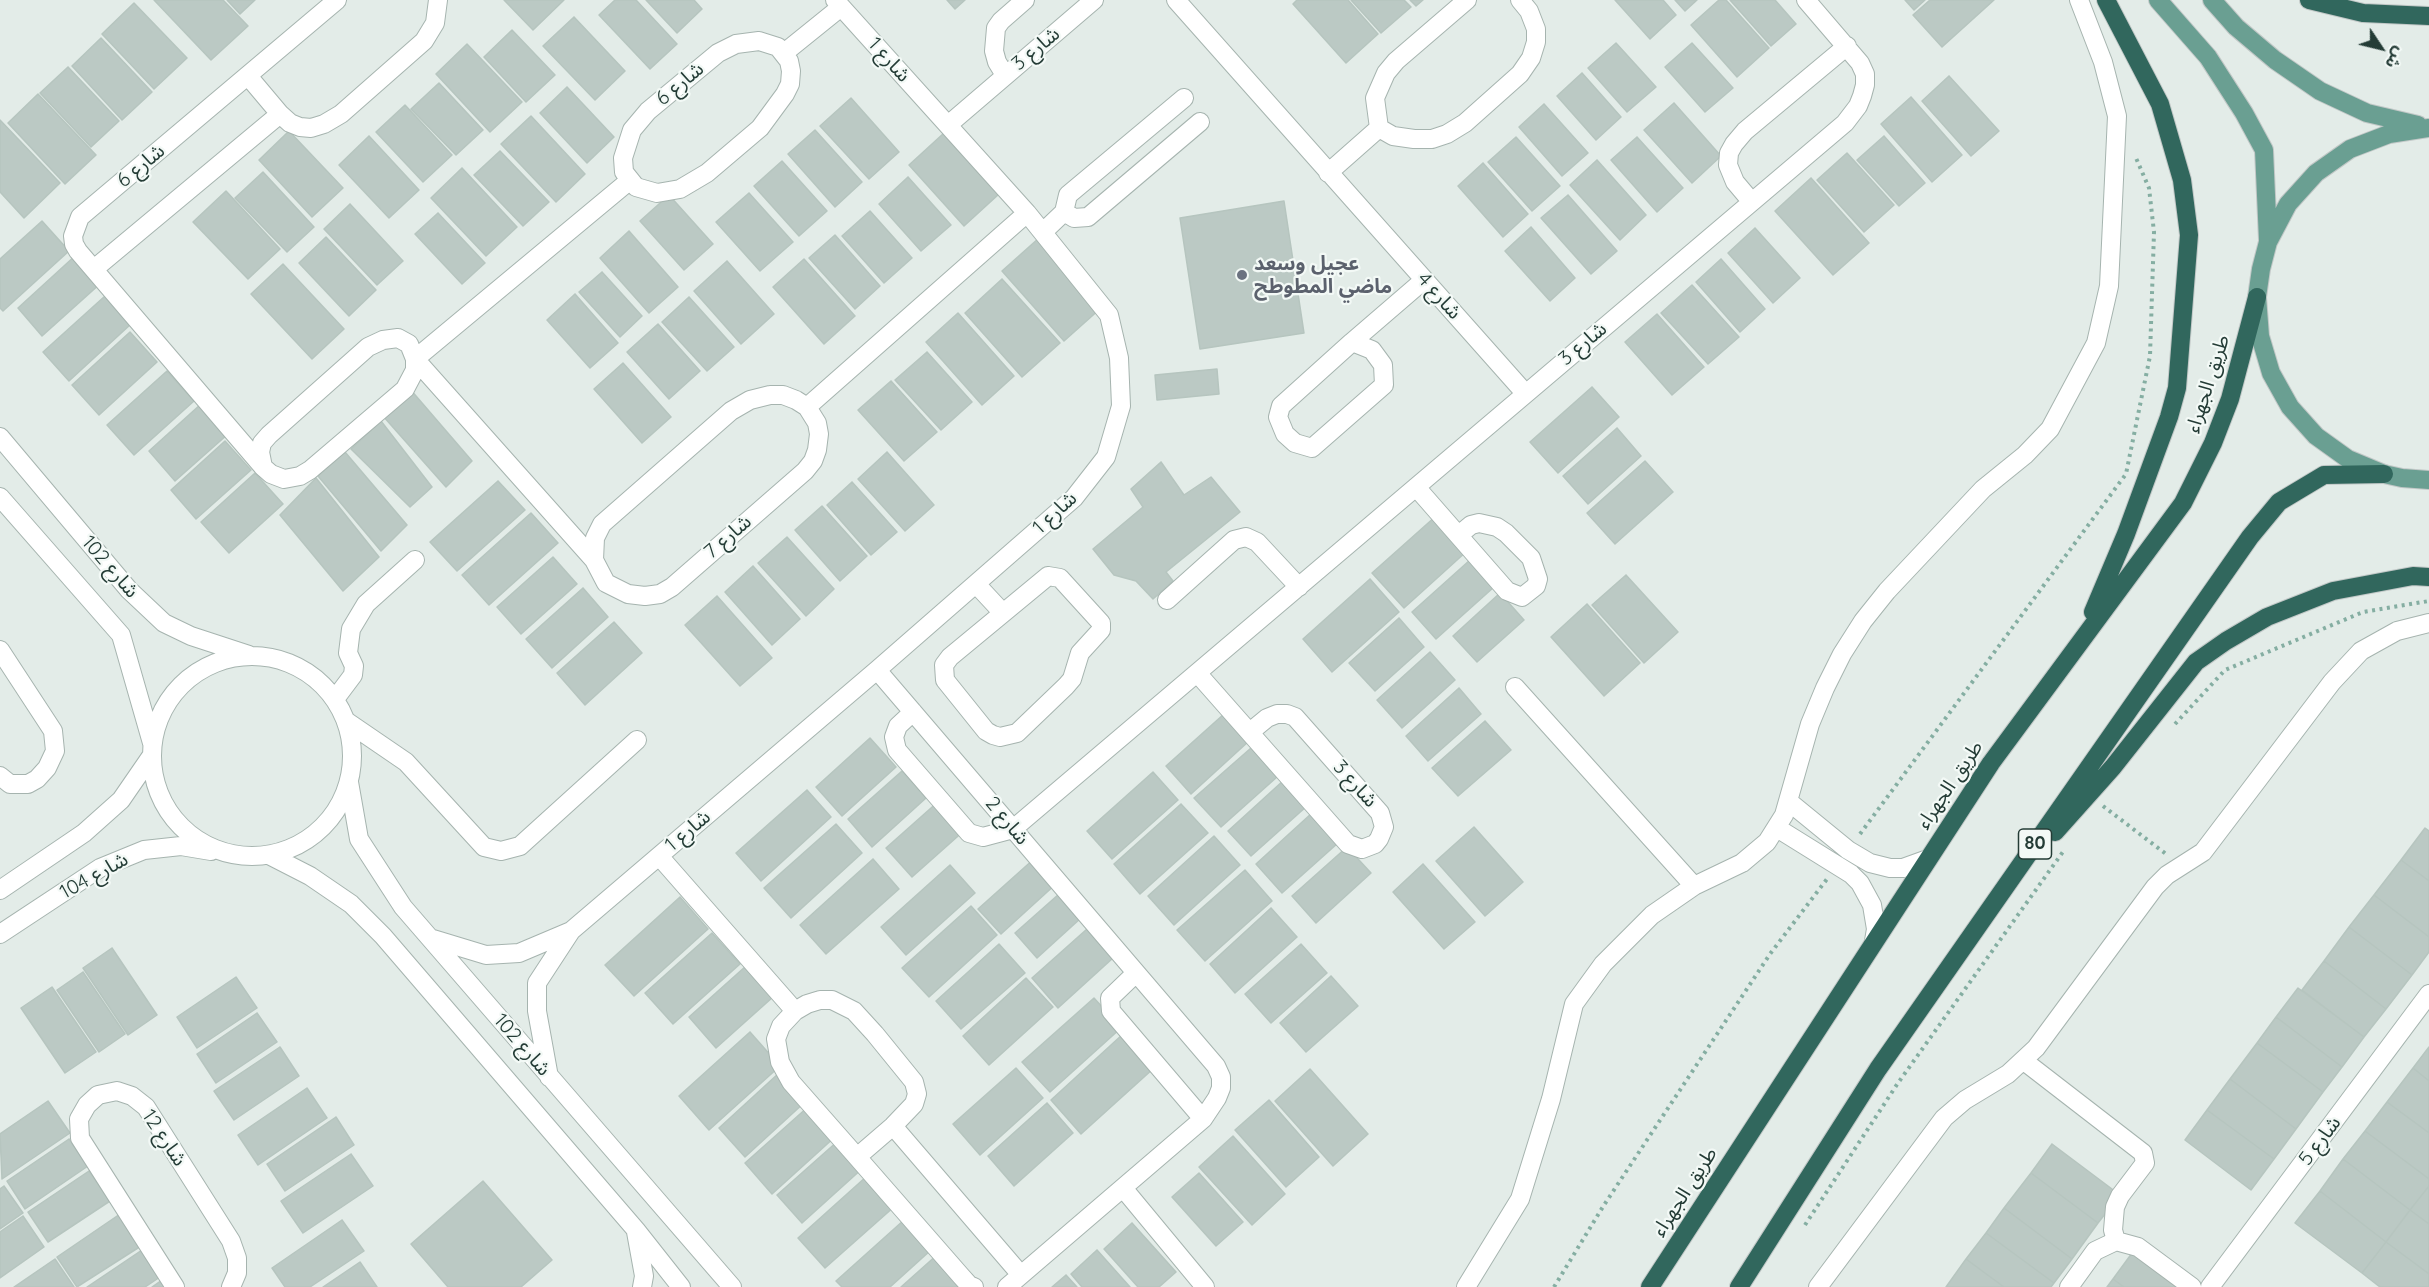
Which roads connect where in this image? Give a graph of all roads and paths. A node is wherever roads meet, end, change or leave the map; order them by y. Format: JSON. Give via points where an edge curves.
{"nodes":[{"id":1,"x":337,"y":0,"type":"edge"},
{"id":2,"x":438,"y":0,"type":"edge"},
{"id":3,"x":1025,"y":0,"type":"edge"},
{"id":4,"x":1094,"y":0,"type":"edge"},
{"id":5,"x":1176,"y":0,"type":"edge"},
{"id":6,"x":1467,"y":0,"type":"edge"},
{"id":7,"x":1806,"y":0,"type":"edge"},
{"id":8,"x":2079,"y":0,"type":"edge"},
{"id":9,"x":2106,"y":0,"type":"edge"},
{"id":10,"x":2158,"y":0,"type":"edge"},
{"id":11,"x":2212,"y":0,"type":"edge"},
{"id":12,"x":2309,"y":0,"type":"edge"},
{"id":13,"x":838,"y":4,"type":"edge"},
{"id":14,"x":1530,"y":4,"type":"edge"},
{"id":15,"x":2429,"y":16,"type":"edge"},
{"id":16,"x":1846,"y":46,"type":"junction"},
{"id":17,"x":784,"y":53,"type":"junction"},
{"id":18,"x":1005,"y":75,"type":"junction"},
{"id":19,"x":248,"y":76,"type":"junction"},
{"id":20,"x":1184,"y":98,"type":"dead end"},
{"id":21,"x":280,"y":114,"type":"junction"},
{"id":22,"x":1200,"y":122,"type":"dead end"},
{"id":23,"x":948,"y":125,"type":"junction"},
{"id":24,"x":1379,"y":128,"type":"junction"},
{"id":25,"x":2429,"y":128,"type":"edge"},
{"id":26,"x":2135,"y":157,"type":"dead end"},
{"id":27,"x":1328,"y":173,"type":"junction"},
{"id":28,"x":629,"y":181,"type":"junction"},
{"id":29,"x":1751,"y":201,"type":"junction"},
{"id":30,"x":1064,"y":212,"type":"junction"},
{"id":31,"x":1027,"y":213,"type":"junction"},
{"id":32,"x":1043,"y":232,"type":"junction"},
{"id":33,"x":2268,"y":242,"type":"junction"},
{"id":34,"x":93,"y":269,"type":"junction"},
{"id":35,"x":1424,"y":280,"type":"junction"},
{"id":36,"x":2257,"y":297,"type":"junction"},
{"id":37,"x":1352,"y":342,"type":"junction"},
{"id":38,"x":415,"y":359,"type":"junction"},
{"id":39,"x":1525,"y":393,"type":"junction"},
{"id":40,"x":807,"y":407,"type":"junction"},
{"id":41,"x":0,"y":437,"type":"edge"},
{"id":42,"x":263,"y":467,"type":"junction"},
{"id":43,"x":2126,"y":474,"type":"dead end"},
{"id":44,"x":2384,"y":474,"type":"junction"},
{"id":45,"x":2426,"y":481,"type":"edge"},
{"id":46,"x":1416,"y":487,"type":"junction"},
{"id":47,"x":0,"y":497,"type":"edge"},
{"id":48,"x":7,"y":513,"type":"edge"},
{"id":49,"x":1459,"y":535,"type":"junction"},
{"id":50,"x":415,"y":560,"type":"dead end"},
{"id":51,"x":594,"y":560,"type":"junction"},
{"id":52,"x":2429,"y":577,"type":"edge"},
{"id":53,"x":976,"y":584,"type":"junction"},
{"id":54,"x":1299,"y":587,"type":"junction"},
{"id":55,"x":1167,"y":600,"type":"dead end"},
{"id":56,"x":2429,"y":601,"type":"edge"},
{"id":57,"x":1003,"y":613,"type":"junction"},
{"id":58,"x":2429,"y":623,"type":"edge"},
{"id":59,"x":2080,"y":641,"type":"junction"},
{"id":60,"x":0,"y":650,"type":"edge"},
{"id":61,"x":251,"y":656,"type":"junction"},
{"id":62,"x":877,"y":670,"type":"junction"},
{"id":63,"x":1198,"y":674,"type":"junction"},
{"id":64,"x":1515,"y":687,"type":"dead end"},
{"id":65,"x":335,"y":699,"type":"junction"},
{"id":66,"x":913,"y":712,"type":"junction"},
{"id":67,"x":346,"y":722,"type":"junction"},
{"id":68,"x":2170,"y":729,"type":"dead end"},
{"id":69,"x":1250,"y":732,"type":"junction"},
{"id":70,"x":637,"y":740,"type":"dead end"},
{"id":71,"x":152,"y":749,"type":"junction"},
{"id":72,"x":0,"y":776,"type":"edge"},
{"id":73,"x":349,"y":782,"type":"junction"},
{"id":74,"x":1788,"y":801,"type":"junction"},
{"id":75,"x":2100,"y":804,"type":"dead end"},
{"id":76,"x":1777,"y":828,"type":"junction"},
{"id":77,"x":1013,"y":829,"type":"junction"},
{"id":78,"x":2068,"y":845,"type":"dead end"},
{"id":79,"x":233,"y":855,"type":"junction"},
{"id":80,"x":269,"y":855,"type":"junction"},
{"id":81,"x":659,"y":856,"type":"junction"},
{"id":82,"x":1928,"y":859,"type":"junction"},
{"id":83,"x":2182,"y":866,"type":"junction"},
{"id":84,"x":1694,"y":886,"type":"junction"},
{"id":85,"x":2003,"y":889,"type":"junction"},
{"id":86,"x":0,"y":890,"type":"edge"},
{"id":87,"x":571,"y":931,"type":"junction"},
{"id":88,"x":0,"y":934,"type":"edge"},
{"id":89,"x":430,"y":938,"type":"junction"},
{"id":90,"x":1874,"y":941,"type":"junction"},
{"id":91,"x":1136,"y":974,"type":"junction"},
{"id":92,"x":2429,"y":994,"type":"edge"},
{"id":93,"x":795,"y":1011,"type":"junction"},
{"id":94,"x":2024,"y":1061,"type":"junction"},
{"id":95,"x":549,"y":1077,"type":"junction"},
{"id":96,"x":1203,"y":1119,"type":"junction"},
{"id":97,"x":893,"y":1126,"type":"junction"},
{"id":98,"x":857,"y":1157,"type":"junction"},
{"id":99,"x":1122,"y":1188,"type":"junction"},
{"id":100,"x":1802,"y":1229,"type":"dead end"},
{"id":101,"x":636,"y":1230,"type":"junction"},
{"id":102,"x":2116,"y":1241,"type":"junction"},
{"id":103,"x":1014,"y":1281,"type":"edge"},
{"id":104,"x":175,"y":1287,"type":"edge"},
{"id":105,"x":231,"y":1287,"type":"edge"},
{"id":106,"x":642,"y":1287,"type":"edge"},
{"id":107,"x":681,"y":1287,"type":"edge"},
{"id":108,"x":732,"y":1287,"type":"edge"},
{"id":109,"x":974,"y":1287,"type":"edge"},
{"id":110,"x":1205,"y":1287,"type":"edge"},
{"id":111,"x":1466,"y":1287,"type":"edge"},
{"id":112,"x":1650,"y":1287,"type":"edge"},
{"id":113,"x":1738,"y":1287,"type":"edge"},
{"id":114,"x":1818,"y":1287,"type":"edge"},
{"id":115,"x":2069,"y":1287,"type":"edge"},
{"id":116,"x":2192,"y":1287,"type":"edge"},
{"id":117,"x":2210,"y":1287,"type":"edge"}],
"edges":[{"from":1,"to":19,"type":"street","name":"شارع 6"},
{"from":2,"to":21,"type":"street","via":[[435,23],[424,41],[341,114],[324,124],[300,128]]},
{"from":3,"to":18,"type":"street","name":"شارع 3","via":[[996,28],[994,51]]},
{"from":4,"to":18,"type":"street","name":"شارع 3"},
{"from":5,"to":27,"type":"street","name":"شارع 4"},
{"from":6,"to":24,"type":"street","via":[[1386,73],[1375,98]]},
{"from":7,"to":16,"type":"street","name":"شارع 3"},
{"from":8,"to":74,"type":"street","via":[[2103,62],[2117,116],[2109,286],[2096,343],[2050,429],[1983,489],[1863,621],[1825,688],[1810,724]]},
{"from":9,"to":59,"type":"highway","via":[[2160,104],[2182,180],[2189,235],[2177,388],[2127,534]]},
{"from":10,"to":33,"type":"main road","via":[[2208,57],[2264,150]]},
{"from":11,"to":25,"type":"main road","via":[[2236,27],[2320,92],[2367,113]]},
{"from":12,"to":15,"type":"highway","via":[[2363,13]]},
{"from":13,"to":17,"type":"street"},
{"from":13,"to":23,"type":"street","name":"شارع 1"},
{"from":14,"to":24,"type":"street","via":[[1536,29],[1531,58],[1520,74],[1465,123],[1432,140],[1393,136]]},
{"from":16,"to":29,"type":"street","name":"شارع 3","via":[[1865,74],[1858,106],[1845,123]]},
{"from":16,"to":29,"type":"street","via":[[1734,144],[1728,165],[1735,182]]},
{"from":17,"to":28,"type":"street","via":[[791,71],[790,84],[775,110],[760,128],[707,173],[680,189],[664,192],[645,191]]},
{"from":17,"to":28,"type":"street","name":"شارع 6","via":[[759,41],[736,44],[718,53],[648,111],[632,130],[623,158]]},
{"from":18,"to":23,"type":"street","name":"شارع 3"},
{"from":19,"to":21,"type":"street"},
{"from":19,"to":34,"type":"street","name":"شارع 6","via":[[80,217],[74,244]]},
{"from":20,"to":30,"type":"street","via":[[1068,195]]},
{"from":21,"to":34,"type":"street"},
{"from":22,"to":30,"type":"street","via":[[1088,217],[1074,218]]},
{"from":23,"to":31,"type":"street","name":"شارع 1"},
{"from":24,"to":27,"type":"street"},
{"from":25,"to":33,"type":"main road","number":"80","via":[[2389,134],[2350,149],[2316,173],[2288,204]]},
{"from":26,"to":43,"type":"path","via":[[2149,188],[2154,232],[2150,356]]},
{"from":27,"to":35,"type":"street","name":"شارع 4"},
{"from":28,"to":38,"type":"street"},
{"from":29,"to":39,"type":"street","name":"شارع 3"},
{"from":30,"to":32,"type":"street"},
{"from":31,"to":32,"type":"street","name":"شارع 1"},
{"from":31,"to":40,"type":"street"},
{"from":32,"to":53,"type":"street","name":"شارع 1","via":[[1109,315],[1119,358],[1121,406],[1106,457],[1074,498]]},
{"from":33,"to":36,"type":"main road","number":"80"},
{"from":34,"to":42,"type":"street","name":"شارع 6"},
{"from":35,"to":37,"type":"street"},
{"from":35,"to":39,"type":"street","name":"شارع 4"},
{"from":36,"to":44,"type":"main road","number":"80","via":[[2260,336],[2271,374],[2290,408],[2316,436],[2348,459]]},
{"from":36,"to":59,"type":"highway","name":"طريق الجهراء","number":"80","via":[[2238,377],[2213,443],[2183,503]]},
{"from":37,"to":37,"type":"street","via":[[1281,406],[1278,417],[1285,434],[1295,443],[1312,448],[1384,385],[1383,365],[1372,350]]},
{"from":38,"to":42,"type":"street","name":"شارع 6","via":[[415,370],[405,388],[309,470],[284,479]]},
{"from":38,"to":42,"type":"street","via":[[409,344],[398,338],[368,347],[268,435],[260,452]]},
{"from":38,"to":51,"type":"street","name":"شارع 7"},
{"from":39,"to":46,"type":"street","name":"شارع 3"},
{"from":40,"to":51,"type":"street","via":[[790,397],[770,395],[730,411],[602,524],[595,538]]},
{"from":40,"to":51,"type":"street","name":"شارع 7","via":[[819,434],[813,461],[672,587],[660,594],[628,594],[606,583]]},
{"from":41,"to":61,"type":"street","name":"شارع 102","via":[[129,590],[164,623]]},
{"from":44,"to":45,"type":"main road","number":"80"},
{"from":44,"to":85,"type":"highway","number":"80","via":[[2324,475],[2279,502],[2214,587]]},
{"from":46,"to":49,"type":"street"},
{"from":46,"to":54,"type":"street","name":"شارع 3"},
{"from":47,"to":48,"type":"street","name":"شارع 102"},
{"from":48,"to":71,"type":"street","name":"شارع 102","via":[[121,635]]},
{"from":49,"to":49,"type":"street","via":[[1507,591],[1522,597],[1536,586],[1538,579],[1531,558],[1497,526],[1479,523]]},
{"from":50,"to":65,"type":"street","via":[[366,604],[351,629],[348,653],[353,675]]},
{"from":52,"to":85,"type":"highway","via":[[2413,576],[2333,591],[2267,617],[2196,662],[2113,767]]},
{"from":53,"to":57,"type":"street"},
{"from":53,"to":62,"type":"street","name":"شارع 1"},
{"from":54,"to":55,"type":"street","via":[[1257,542],[1246,537],[1234,540]]},
{"from":54,"to":63,"type":"street","name":"شارع 3"},
{"from":56,"to":68,"type":"path","via":[[2363,612],[2225,670]]},
{"from":57,"to":57,"type":"street","via":[[950,657],[943,670],[945,680],[986,730],[1000,737],[1017,733],[1070,683],[1077,657],[1102,626],[1054,576],[1043,579]]},
{"from":58,"to":83,"type":"street","via":[[2397,632],[2361,651],[2332,682],[2208,846]]},
{"from":59,"to":82,"type":"highway","name":"طريق الجهراء","number":"80","via":[[1991,763]]},
{"from":60,"to":72,"type":"street","via":[[53,731],[55,751],[38,779],[28,784],[10,784]]},
{"from":61,"to":65,"type":"street","via":[[275,658],[298,667]]},
{"from":61,"to":71,"type":"street","via":[[222,660],[196,673],[175,692],[160,717]]},
{"from":62,"to":66,"type":"street","name":"شارع 2"},
{"from":62,"to":81,"type":"street","name":"شارع 1"},
{"from":63,"to":69,"type":"street","name":"شارع 3"},
{"from":63,"to":77,"type":"street","name":"شارع 3"},
{"from":64,"to":84,"type":"street"},
{"from":65,"to":67,"type":"street"},
{"from":66,"to":77,"type":"street","name":"شارع 2"},
{"from":66,"to":77,"type":"street","via":[[898,726],[894,737],[897,750],[969,833],[983,837]]},
{"from":67,"to":70,"type":"street","via":[[406,762],[484,847],[501,851],[520,846]]},
{"from":67,"to":73,"type":"street","via":[[352,752]]},
{"from":69,"to":69,"type":"street","name":"شارع 3","via":[[1348,844],[1362,849],[1375,844],[1384,827],[1380,813],[1295,717],[1277,714]]},
{"from":71,"to":79,"type":"street","via":[[155,782],[166,808],[183,830],[206,846]]},
{"from":71,"to":86,"type":"street","name":"شارع 104","via":[[121,800],[92,827]]},
{"from":73,"to":80,"type":"street","via":[[338,808],[319,830],[296,846]]},
{"from":73,"to":89,"type":"street","name":"شارع 102","via":[[358,839],[403,907]]},
{"from":74,"to":76,"type":"street"},
{"from":74,"to":82,"type":"street","via":[[1870,863],[1903,868]]},
{"from":75,"to":83,"type":"path"},
{"from":76,"to":84,"type":"street","via":[[1742,863]]},
{"from":76,"to":90,"type":"street","via":[[1860,883],[1875,917]]},
{"from":77,"to":91,"type":"street","name":"شارع 2"},
{"from":78,"to":100,"type":"path","via":[[1898,1083]]},
{"from":79,"to":80,"type":"street"},
{"from":79,"to":88,"type":"street","name":"شارع 104","via":[[181,846],[144,849],[100,868]]},
{"from":80,"to":101,"type":"street","name":"شارع 102","via":[[310,876],[351,904],[383,936]]},
{"from":81,"to":87,"type":"street","name":"شارع 1"},
{"from":81,"to":93,"type":"street"},
{"from":82,"to":90,"type":"highway","name":"طريق الجهراء","number":"80"},
{"from":83,"to":94,"type":"street","via":[[2155,886]]},
{"from":84,"to":111,"type":"street","via":[[1652,915],[1603,964],[1574,1004],[1520,1199]]},
{"from":85,"to":113,"type":"highway","number":"80","via":[[1878,1069]]},
{"from":87,"to":89,"type":"street","name":"شارع 1","via":[[519,953],[486,955]]},
{"from":87,"to":95,"type":"street","name":"شارع 1","via":[[537,983],[537,1011]]},
{"from":89,"to":95,"type":"street","name":"شارع 102"},
{"from":90,"to":112,"type":"highway","name":"طريق الجهراء","number":"80"},
{"from":91,"to":96,"type":"street","name":"شارع 2","via":[[1216,1066],[1221,1088]]},
{"from":91,"to":96,"type":"street","via":[[1110,998],[1111,1011]]},
{"from":92,"to":117,"type":"street","name":"شارع 5"},
{"from":93,"to":97,"type":"street","via":[[807,1004],[832,1000],[854,1011],[875,1034],[914,1082],[917,1094],[914,1104]]},
{"from":93,"to":98,"type":"street","via":[[781,1026],[776,1039],[780,1062],[791,1082]]},
{"from":94,"to":102,"type":"street","via":[[2144,1153],[2145,1163],[2115,1207]]},
{"from":94,"to":114,"type":"street","via":[[1944,1118]]},
{"from":95,"to":108,"type":"street","name":"شارع 102"},
{"from":96,"to":99,"type":"street","name":"شارع 2"},
{"from":97,"to":98,"type":"street"},
{"from":97,"to":103,"type":"street","name":"شارع 2"},
{"from":98,"to":109,"type":"street"},
{"from":99,"to":103,"type":"street","name":"شارع 2"},
{"from":99,"to":110,"type":"street"},
{"from":101,"to":106,"type":"street","via":[[644,1276]]},
{"from":101,"to":107,"type":"street","name":"شارع 102"},
{"from":102,"to":115,"type":"street","via":[[2095,1251]]},
{"from":102,"to":116,"type":"street","via":[[2138,1247]]},
{"from":104,"to":105,"type":"street","name":"شارع 12","via":[[80,1138],[80,1119],[98,1095],[117,1090],[146,1107],[231,1241],[237,1273]]}]}
